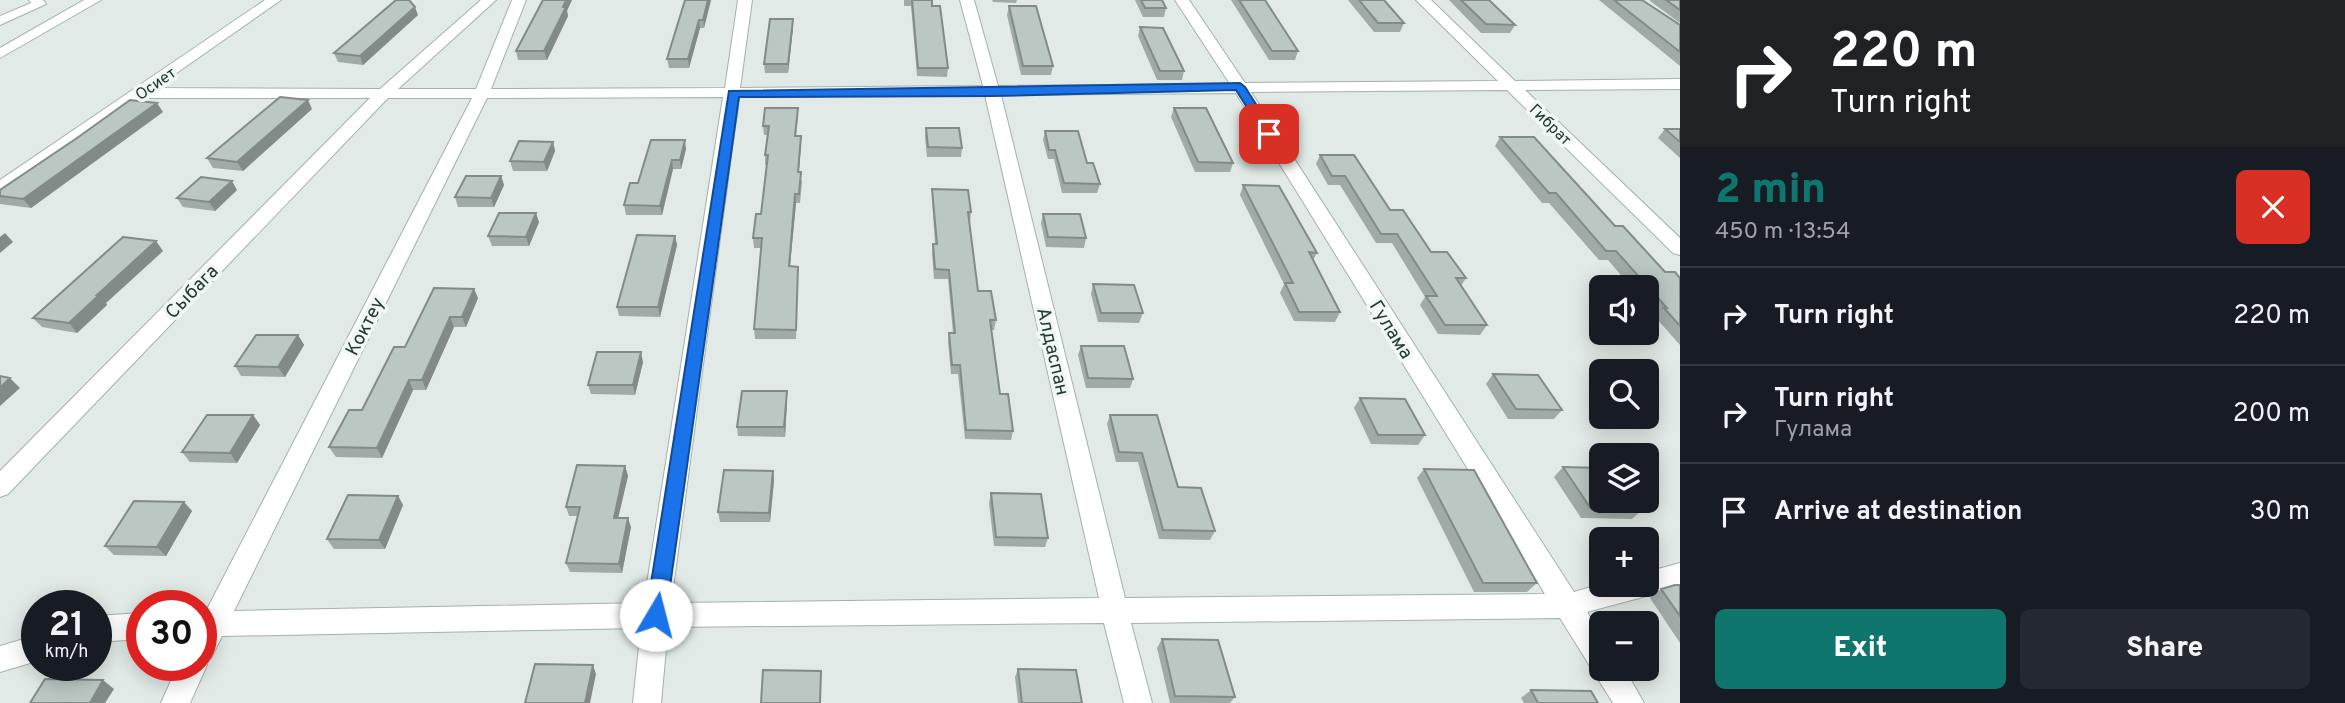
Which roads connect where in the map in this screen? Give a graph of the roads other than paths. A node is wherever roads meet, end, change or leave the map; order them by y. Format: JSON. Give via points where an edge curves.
{"nodes":[{"id":1,"x":94,"y":0,"type":"edge"},
{"id":2,"x":274,"y":0,"type":"edge"},
{"id":3,"x":489,"y":0,"type":"edge"},
{"id":4,"x":519,"y":0,"type":"edge"},
{"id":5,"x":745,"y":0,"type":"edge"},
{"id":6,"x":967,"y":0,"type":"edge"},
{"id":7,"x":1182,"y":0,"type":"edge"},
{"id":8,"x":1423,"y":0,"type":"edge"},
{"id":9,"x":37,"y":2,"type":"edge"},
{"id":10,"x":0,"y":22,"type":"edge"},
{"id":11,"x":0,"y":54,"type":"edge"},
{"id":12,"x":1680,"y":84,"type":"edge"},
{"id":13,"x":1511,"y":85,"type":"junction"},
{"id":14,"x":1240,"y":87,"type":"junction"},
{"id":15,"x":993,"y":92,"type":"junction"},
{"id":16,"x":141,"y":93,"type":"junction"},
{"id":17,"x":482,"y":93,"type":"junction"},
{"id":18,"x":733,"y":93,"type":"junction"},
{"id":19,"x":382,"y":95,"type":"junction"},
{"id":20,"x":0,"y":188,"type":"edge"},
{"id":21,"x":1680,"y":249,"type":"edge"},
{"id":22,"x":0,"y":487,"type":"edge"},
{"id":23,"x":1680,"y":575,"type":"edge"},
{"id":24,"x":1659,"y":580,"type":"edge"},
{"id":25,"x":1599,"y":597,"type":"edge"},
{"id":26,"x":217,"y":605,"type":"edge"},
{"id":27,"x":1567,"y":606,"type":"junction"},
{"id":28,"x":1114,"y":612,"type":"junction"},
{"id":29,"x":656,"y":615,"type":"junction"},
{"id":30,"x":217,"y":624,"type":"edge"},
{"id":31,"x":1589,"y":640,"type":"edge"},
{"id":32,"x":21,"y":653,"type":"edge"},
{"id":33,"x":0,"y":659,"type":"edge"},
{"id":34,"x":186,"y":681,"type":"edge"},
{"id":35,"x":1616,"y":681,"type":"edge"},
{"id":36,"x":175,"y":703,"type":"edge"},
{"id":37,"x":647,"y":703,"type":"edge"},
{"id":38,"x":1138,"y":703,"type":"edge"},
{"id":39,"x":1630,"y":703,"type":"edge"}],
"edges":[{"from":1,"to":11,"type":"street"},
{"from":2,"to":16,"type":"street","name":"Осиет"},
{"from":3,"to":19,"type":"street","name":"Сыбага"},
{"from":4,"to":17,"type":"street","name":"Коктеу"},
{"from":5,"to":18,"type":"street"},
{"from":6,"to":15,"type":"street","name":"Алдаспан"},
{"from":7,"to":14,"type":"street","name":"Гулама"},
{"from":8,"to":13,"type":"street","name":"Гибрат"},
{"from":9,"to":10,"type":"street"},
{"from":12,"to":13,"type":"street"},
{"from":13,"to":14,"type":"street"},
{"from":13,"to":21,"type":"street","name":"Гибрат"},
{"from":14,"to":15,"type":"street"},
{"from":14,"to":27,"type":"street","name":"Гулама"},
{"from":15,"to":18,"type":"street"},
{"from":15,"to":28,"type":"street","name":"Алдаспан"},
{"from":16,"to":19,"type":"street"},
{"from":16,"to":20,"type":"street","name":"Осиет"},
{"from":17,"to":18,"type":"street"},
{"from":17,"to":19,"type":"street"},
{"from":17,"to":26,"type":"street","name":"Коктеу"},
{"from":18,"to":29,"type":"street"},
{"from":19,"to":22,"type":"street","name":"Сыбага"},
{"from":23,"to":24,"type":"street"},
{"from":25,"to":27,"type":"street"},
{"from":27,"to":28,"type":"street"},
{"from":27,"to":31,"type":"street","name":"Гулама"},
{"from":28,"to":29,"type":"street"},
{"from":28,"to":38,"type":"street","name":"Алдаспан"},
{"from":29,"to":30,"type":"street"},
{"from":29,"to":37,"type":"street"},
{"from":32,"to":33,"type":"street"},
{"from":34,"to":36,"type":"street"},
{"from":35,"to":39,"type":"street"}]}
